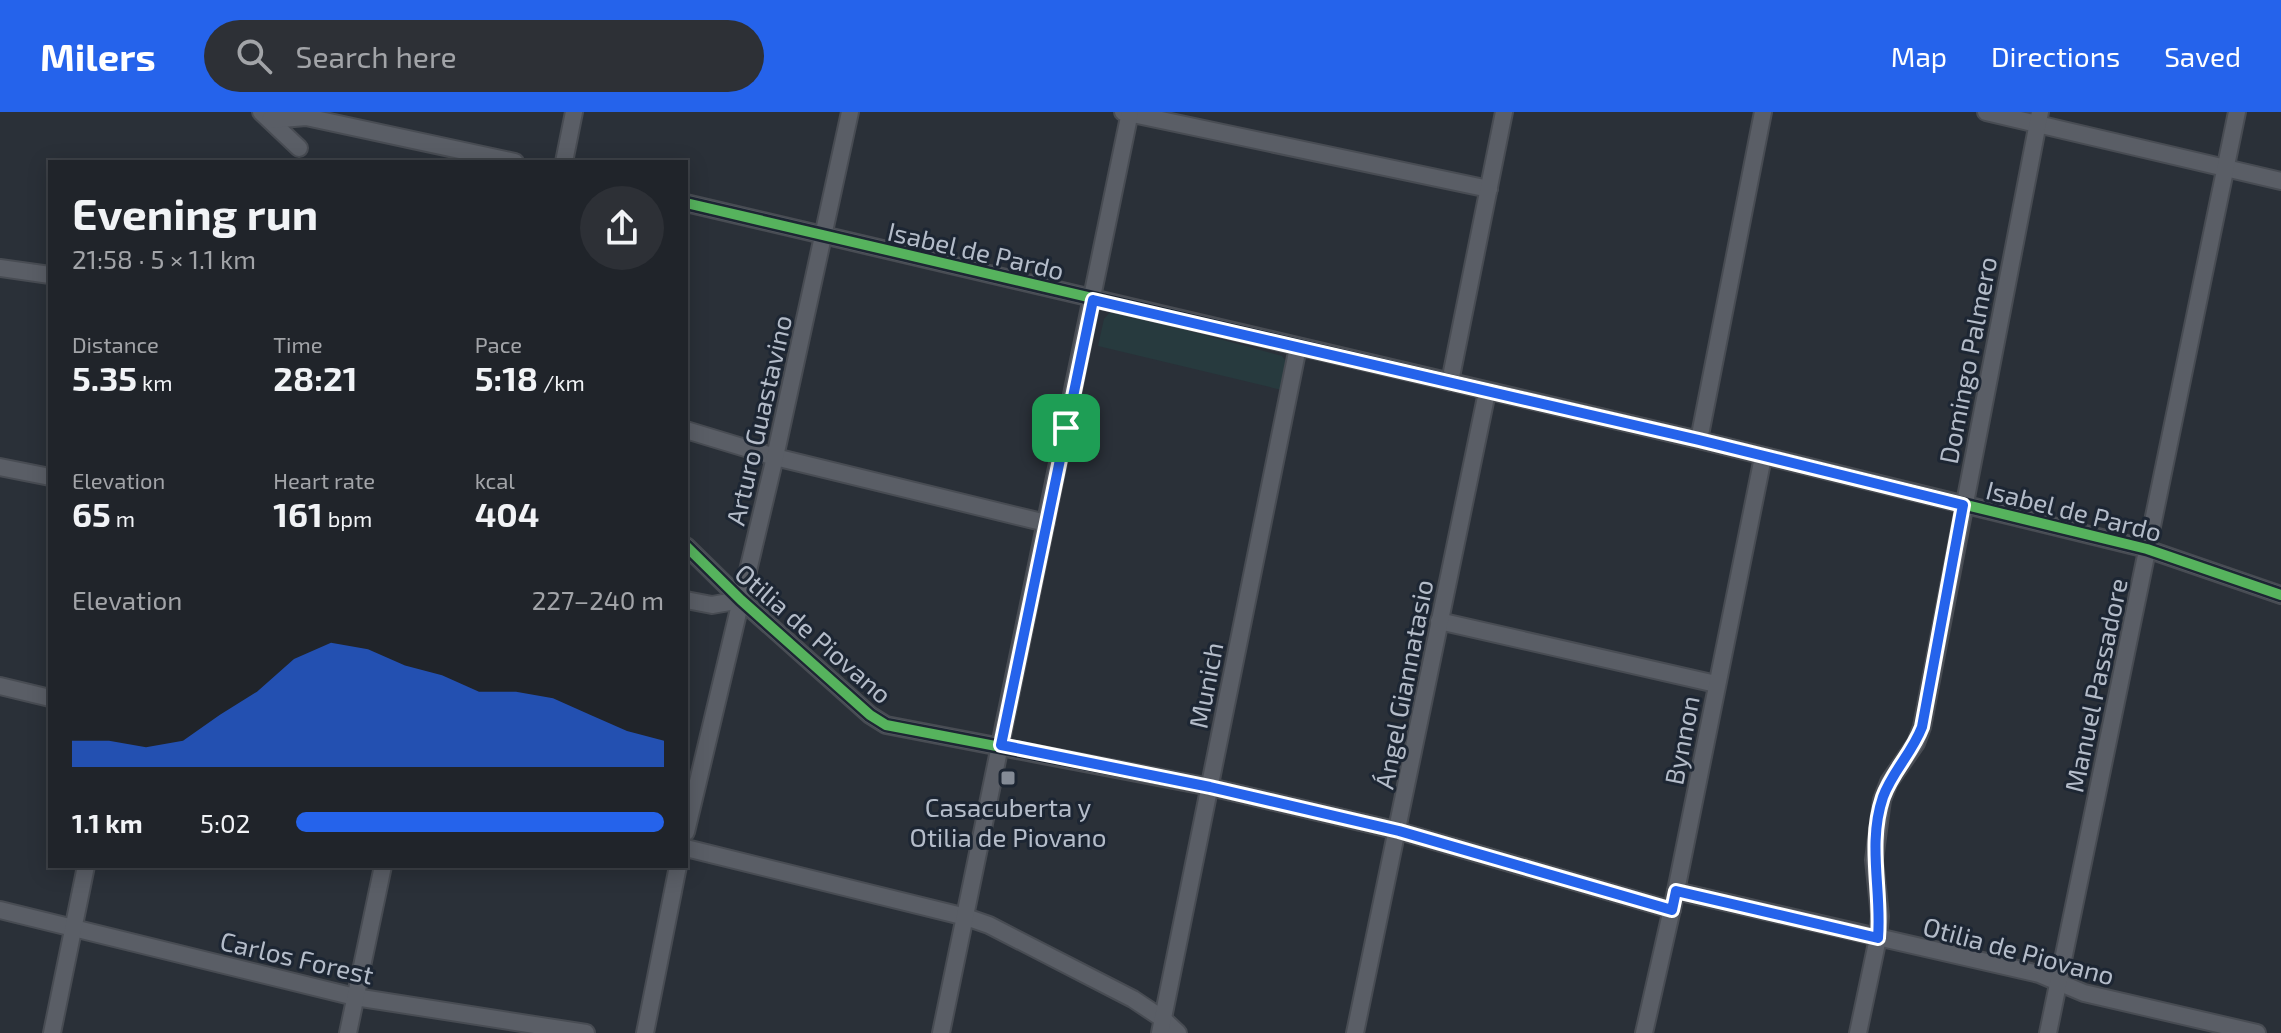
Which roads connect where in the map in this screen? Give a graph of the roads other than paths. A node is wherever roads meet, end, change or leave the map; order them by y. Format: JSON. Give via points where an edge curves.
{"nodes":[{"id":1,"x":574,"y":112,"type":"edge"},
{"id":2,"x":850,"y":112,"type":"edge"},
{"id":3,"x":1504,"y":112,"type":"edge"},
{"id":4,"x":1763,"y":112,"type":"edge"},
{"id":5,"x":1986,"y":112,"type":"edge"},
{"id":6,"x":2237,"y":112,"type":"edge"},
{"id":7,"x":1128,"y":113,"type":"edge"},
{"id":8,"x":306,"y":114,"type":"edge"},
{"id":9,"x":266,"y":116,"type":"edge"},
{"id":10,"x":2039,"y":118,"type":"edge"},
{"id":11,"x":297,"y":155,"type":"edge"},
{"id":12,"x":506,"y":160,"type":"edge"},
{"id":13,"x":564,"y":160,"type":"edge"},
{"id":14,"x":2225,"y":169,"type":"junction"},
{"id":15,"x":2281,"y":181,"type":"edge"},
{"id":16,"x":1489,"y":189,"type":"junction"},
{"id":17,"x":688,"y":203,"type":"edge"},
{"id":18,"x":825,"y":237,"type":"junction"},
{"id":19,"x":0,"y":268,"type":"edge"},
{"id":20,"x":48,"y":275,"type":"edge"},
{"id":21,"x":1093,"y":300,"type":"junction"},
{"id":22,"x":1298,"y":347,"type":"junction"},
{"id":23,"x":1450,"y":382,"type":"junction"},
{"id":24,"x":1487,"y":392,"type":"junction"},
{"id":25,"x":688,"y":431,"type":"edge"},
{"id":26,"x":1699,"y":440,"type":"junction"},
{"id":27,"x":775,"y":457,"type":"junction"},
{"id":28,"x":1763,"y":457,"type":"junction"},
{"id":29,"x":0,"y":467,"type":"edge"},
{"id":30,"x":48,"y":477,"type":"edge"},
{"id":31,"x":1963,"y":505,"type":"junction"},
{"id":32,"x":1046,"y":523,"type":"junction"},
{"id":33,"x":688,"y":548,"type":"edge"},
{"id":34,"x":2147,"y":549,"type":"junction"},
{"id":35,"x":2281,"y":595,"type":"edge"},
{"id":36,"x":688,"y":600,"type":"edge"},
{"id":37,"x":741,"y":600,"type":"junction"},
{"id":38,"x":1439,"y":621,"type":"junction"},
{"id":39,"x":1716,"y":684,"type":"junction"},
{"id":40,"x":0,"y":686,"type":"edge"},
{"id":41,"x":48,"y":698,"type":"edge"},
{"id":42,"x":1001,"y":745,"type":"junction"},
{"id":43,"x":1210,"y":787,"type":"junction"},
{"id":44,"x":688,"y":824,"type":"edge"},
{"id":45,"x":1399,"y":831,"type":"junction"},
{"id":46,"x":688,"y":848,"type":"edge"},
{"id":47,"x":86,"y":868,"type":"edge"},
{"id":48,"x":383,"y":868,"type":"edge"},
{"id":49,"x":678,"y":868,"type":"edge"},
{"id":50,"x":1676,"y":891,"type":"junction"},
{"id":51,"x":0,"y":910,"type":"edge"},
{"id":52,"x":1672,"y":910,"type":"junction"},
{"id":53,"x":966,"y":917,"type":"junction"},
{"id":54,"x":74,"y":927,"type":"junction"},
{"id":55,"x":1878,"y":938,"type":"junction"},
{"id":56,"x":2059,"y":982,"type":"junction"},
{"id":57,"x":355,"y":997,"type":"junction"},
{"id":58,"x":1162,"y":1026,"type":"edge"},
{"id":59,"x":52,"y":1033,"type":"edge"},
{"id":60,"x":348,"y":1033,"type":"edge"},
{"id":61,"x":586,"y":1033,"type":"edge"},
{"id":62,"x":645,"y":1033,"type":"edge"},
{"id":63,"x":941,"y":1033,"type":"edge"},
{"id":64,"x":1178,"y":1033,"type":"edge"},
{"id":65,"x":1355,"y":1033,"type":"edge"},
{"id":66,"x":1644,"y":1033,"type":"edge"},
{"id":67,"x":1858,"y":1033,"type":"edge"},
{"id":68,"x":2048,"y":1033,"type":"edge"},
{"id":69,"x":2257,"y":1033,"type":"edge"}],
"edges":[{"from":1,"to":13,"type":"street"},
{"from":2,"to":18,"type":"street","name":"Arturo Guastavino"},
{"from":3,"to":16,"type":"street"},
{"from":4,"to":26,"type":"street"},
{"from":5,"to":10,"type":"street"},
{"from":6,"to":14,"type":"street","name":"Manuel Passadore"},
{"from":7,"to":16,"type":"street"},
{"from":7,"to":21,"type":"street"},
{"from":8,"to":9,"type":"street"},
{"from":8,"to":11,"type":"street"},
{"from":8,"to":12,"type":"street"},
{"from":9,"to":11,"type":"street"},
{"from":10,"to":14,"type":"street"},
{"from":10,"to":31,"type":"street","name":"Domingo Palmero"},
{"from":14,"to":15,"type":"street"},
{"from":14,"to":34,"type":"street","name":"Manuel Passadore"},
{"from":16,"to":23,"type":"street"},
{"from":17,"to":18,"type":"street","name":"Isabel de Pardo"},
{"from":18,"to":21,"type":"street","name":"Isabel de Pardo"},
{"from":18,"to":27,"type":"street","name":"Arturo Guastavino"},
{"from":19,"to":20,"type":"street"},
{"from":21,"to":22,"type":"street","name":"Isabel de Pardo"},
{"from":21,"to":32,"type":"street"},
{"from":22,"to":23,"type":"street","name":"Isabel de Pardo"},
{"from":22,"to":43,"type":"street","name":"Munich"},
{"from":23,"to":24,"type":"street","name":"Isabel de Pardo"},
{"from":24,"to":26,"type":"street","name":"Isabel de Pardo"},
{"from":24,"to":38,"type":"street","name":"Ángel Giannatasio"},
{"from":25,"to":27,"type":"street"},
{"from":26,"to":28,"type":"street","name":"Isabel de Pardo"},
{"from":27,"to":32,"type":"street"},
{"from":27,"to":37,"type":"street","name":"Arturo Guastavino"},
{"from":28,"to":31,"type":"street","name":"Isabel de Pardo"},
{"from":28,"to":39,"type":"street","name":"Bynnon"},
{"from":29,"to":30,"type":"street"},
{"from":31,"to":34,"type":"street","name":"Isabel de Pardo"},
{"from":31,"to":55,"type":"street","name":"Domingo Palmero","via":[[1922,727],[1882,800],[1874,860]]},
{"from":32,"to":42,"type":"street"},
{"from":33,"to":37,"type":"street","name":"Otilia de Piovano"},
{"from":34,"to":35,"type":"street","name":"Isabel de Pardo"},
{"from":34,"to":56,"type":"street","name":"Manuel Passadore"},
{"from":36,"to":37,"type":"street","via":[[712,605]]},
{"from":37,"to":42,"type":"street","name":"Otilia de Piovano","via":[[886,725]]},
{"from":37,"to":44,"type":"street","name":"Arturo Guastavino"},
{"from":38,"to":39,"type":"street"},
{"from":38,"to":45,"type":"street","name":"Ángel Giannatasio"},
{"from":39,"to":50,"type":"street","name":"Bynnon"},
{"from":40,"to":41,"type":"street"},
{"from":42,"to":43,"type":"street","name":"Otilia de Piovano"},
{"from":42,"to":53,"type":"street"},
{"from":43,"to":45,"type":"street","name":"Otilia de Piovano"},
{"from":43,"to":58,"type":"street","name":"Munich"},
{"from":45,"to":52,"type":"street","name":"Otilia de Piovano"},
{"from":45,"to":65,"type":"street","name":"Ángel Giannatasio"},
{"from":46,"to":53,"type":"street"},
{"from":47,"to":54,"type":"street"},
{"from":48,"to":57,"type":"street"},
{"from":49,"to":62,"type":"street"},
{"from":50,"to":52,"type":"street","name":"Bynnon"},
{"from":50,"to":55,"type":"street","name":"Otilia de Piovano"},
{"from":51,"to":54,"type":"street","name":"Carlos Forest"},
{"from":52,"to":66,"type":"street","name":"Bynnon"},
{"from":53,"to":58,"type":"street","via":[[1107,985]]},
{"from":53,"to":63,"type":"street"},
{"from":54,"to":57,"type":"street","name":"Carlos Forest"},
{"from":54,"to":59,"type":"street"},
{"from":55,"to":56,"type":"street","name":"Otilia de Piovano"},
{"from":55,"to":67,"type":"street","name":"Domingo Palmero"},
{"from":56,"to":68,"type":"street","name":"Manuel Passadore"},
{"from":56,"to":69,"type":"street","name":"Otilia de Piovano","via":[[2084,993]]},
{"from":57,"to":60,"type":"street"},
{"from":57,"to":61,"type":"street","name":"Carlos Forest"},
{"from":58,"to":64,"type":"street"}]}
